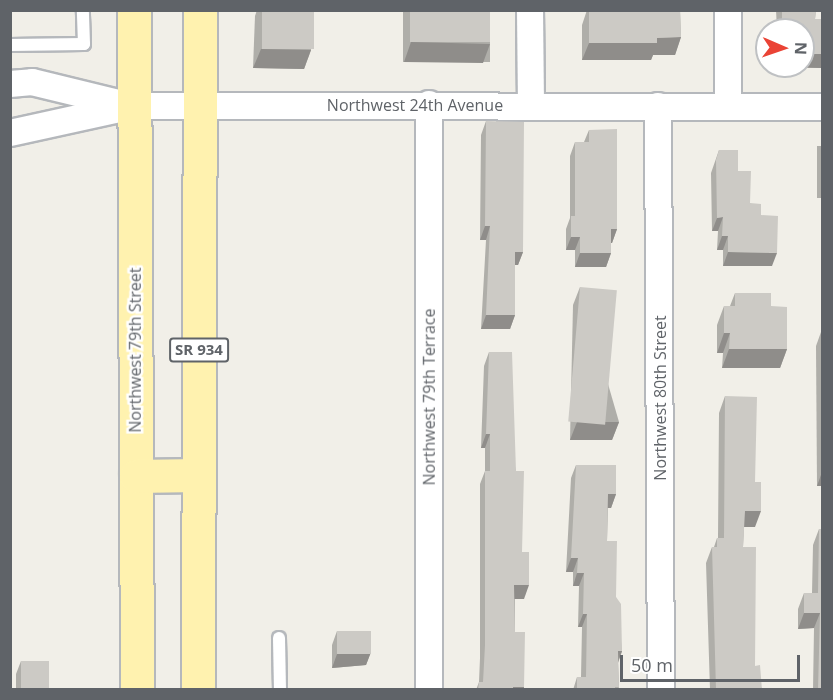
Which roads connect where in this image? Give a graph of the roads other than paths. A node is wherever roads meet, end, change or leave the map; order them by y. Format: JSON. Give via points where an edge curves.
{"nodes":[{"id":1,"x":83,"y":10,"type":"edge"},
{"id":2,"x":134,"y":10,"type":"edge"},
{"id":3,"x":200,"y":10,"type":"edge"},
{"id":4,"x":530,"y":10,"type":"edge"},
{"id":5,"x":728,"y":10,"type":"edge"},
{"id":6,"x":10,"y":45,"type":"edge"},
{"id":7,"x":10,"y":84,"type":"edge"},
{"id":8,"x":200,"y":105,"type":"junction"},
{"id":9,"x":429,"y":105,"type":"junction"},
{"id":10,"x":531,"y":105,"type":"junction"},
{"id":11,"x":133,"y":106,"type":"junction"},
{"id":12,"x":658,"y":106,"type":"junction"},
{"id":13,"x":728,"y":107,"type":"junction"},
{"id":14,"x":822,"y":107,"type":"edge"},
{"id":15,"x":10,"y":133,"type":"edge"},
{"id":16,"x":198,"y":475,"type":"junction"},
{"id":17,"x":136,"y":476,"type":"junction"},
{"id":18,"x":279,"y":638,"type":"dead end"},
{"id":19,"x":137,"y":690,"type":"edge"},
{"id":20,"x":198,"y":690,"type":"edge"},
{"id":21,"x":280,"y":690,"type":"edge"},
{"id":22,"x":429,"y":690,"type":"edge"},
{"id":23,"x":661,"y":690,"type":"edge"}],
"edges":[{"from":1,"to":6,"type":"lane","via":[[84,44]]},
{"from":2,"to":11,"type":"main road","name":"Northwest 79th Street"},
{"from":3,"to":8,"type":"main road","number":"SR 934"},
{"from":4,"to":10,"type":"street"},
{"from":5,"to":13,"type":"street"},
{"from":7,"to":11,"type":"street","via":[[32,82]]},
{"from":8,"to":9,"type":"street","name":"Northwest 24th Avenue"},
{"from":8,"to":11,"type":"street","name":"Northwest 24th Avenue"},
{"from":8,"to":16,"type":"main road","number":"SR 934"},
{"from":9,"to":10,"type":"street","name":"Northwest 24th Avenue"},
{"from":9,"to":22,"type":"street","name":"Northwest 79th Terrace"},
{"from":10,"to":12,"type":"street","name":"Northwest 24th Avenue"},
{"from":11,"to":15,"type":"street","name":"Northwest 24th Avenue"},
{"from":11,"to":17,"type":"main road","name":"Northwest 79th Street"},
{"from":12,"to":13,"type":"street","name":"Northwest 24th Avenue"},
{"from":12,"to":23,"type":"street","name":"Northwest 80th Street"},
{"from":13,"to":14,"type":"street","name":"Northwest 24th Avenue"},
{"from":16,"to":17,"type":"main road"},
{"from":16,"to":20,"type":"main road","number":"SR 934"},
{"from":17,"to":19,"type":"main road","name":"Northwest 79th Street"},
{"from":18,"to":21,"type":"lane"}]}
